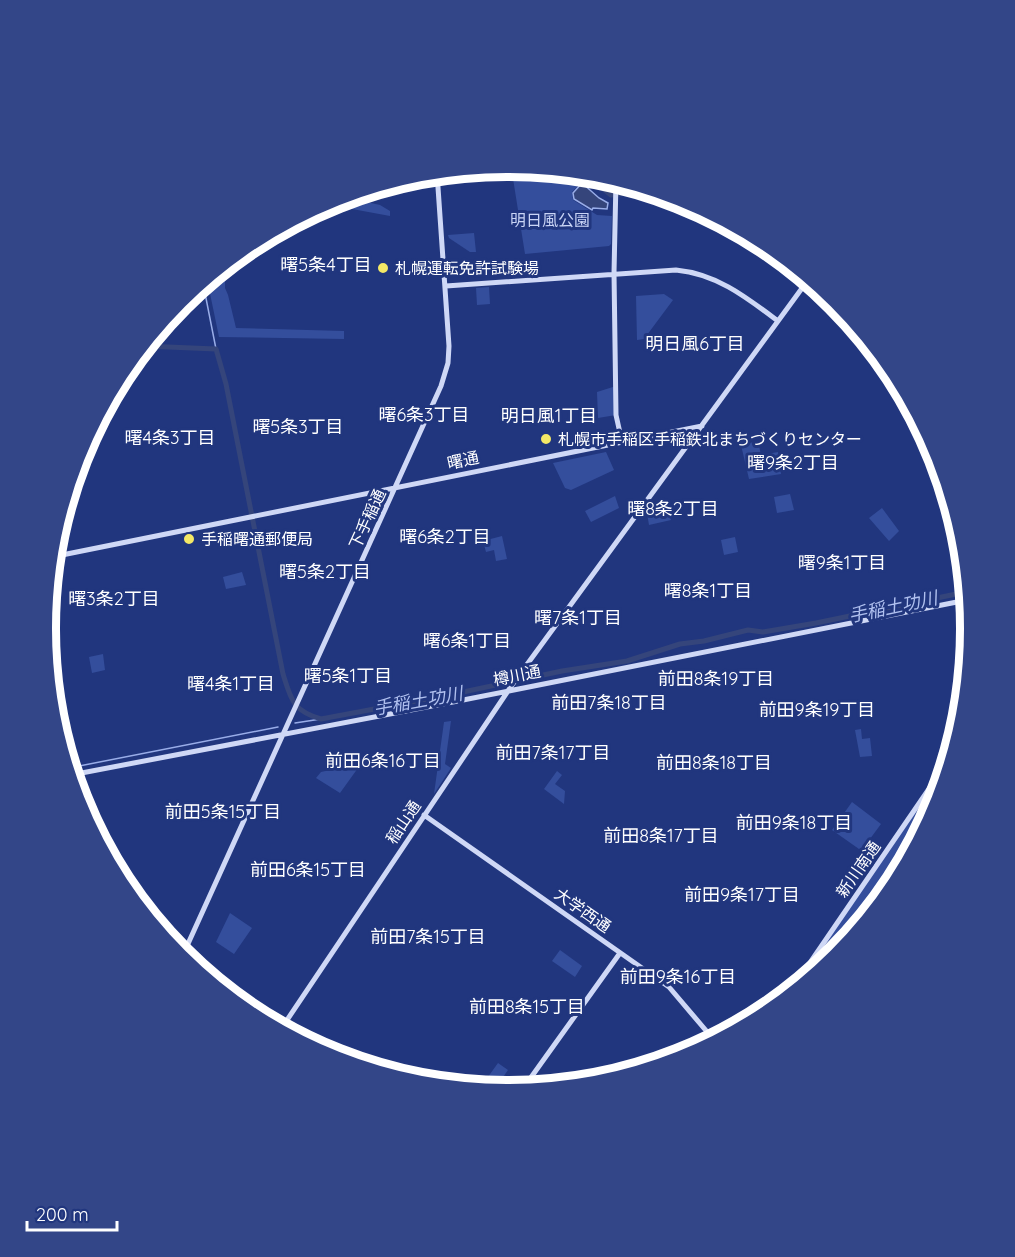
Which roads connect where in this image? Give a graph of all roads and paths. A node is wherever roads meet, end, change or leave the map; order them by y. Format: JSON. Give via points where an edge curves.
{"nodes":[{"id":1,"x":438,"y":182,"type":"edge"},
{"id":2,"x":616,"y":190,"type":"edge"},
{"id":3,"x":614,"y":273,"type":"junction"},
{"id":4,"x":446,"y":286,"type":"junction"},
{"id":5,"x":803,"y":287,"type":"edge"},
{"id":6,"x":778,"y":321,"type":"junction"},
{"id":7,"x":702,"y":426,"type":"junction"},
{"id":8,"x":622,"y":442,"type":"junction"},
{"id":9,"x":396,"y":488,"type":"junction"},
{"id":10,"x":61,"y":555,"type":"edge"},
{"id":11,"x":959,"y":602,"type":"edge"},
{"id":12,"x":510,"y":687,"type":"junction"},
{"id":13,"x":284,"y":735,"type":"junction"},
{"id":14,"x":79,"y":774,"type":"edge"},
{"id":15,"x":931,"y":787,"type":"edge"},
{"id":16,"x":424,"y":815,"type":"junction"},
{"id":17,"x":187,"y":947,"type":"edge"},
{"id":18,"x":620,"y":953,"type":"junction"},
{"id":19,"x":807,"y":967,"type":"edge"},
{"id":20,"x":285,"y":1022,"type":"edge"},
{"id":21,"x":708,"y":1034,"type":"edge"},
{"id":22,"x":528,"y":1080,"type":"edge"}],
"edges":[{"from":1,"to":4,"type":"street","name":"下手稲通"},
{"from":2,"to":3,"type":"street"},
{"from":3,"to":4,"type":"street"},
{"from":3,"to":6,"type":"street","via":[[676,270],[708,276],[733,288]]},
{"from":3,"to":8,"type":"street","via":[[616,415]]},
{"from":4,"to":9,"type":"street","name":"下手稲通","via":[[448,363]]},
{"from":5,"to":6,"type":"street"},
{"from":6,"to":7,"type":"street"},
{"from":7,"to":8,"type":"street","name":"曙通"},
{"from":7,"to":12,"type":"street","name":"稲山通"},
{"from":8,"to":9,"type":"street","name":"曙通"},
{"from":9,"to":10,"type":"street","name":"曙通"},
{"from":9,"to":13,"type":"street","name":"下手稲通"},
{"from":11,"to":12,"type":"street","name":"樽川通"},
{"from":12,"to":13,"type":"street","name":"樽川通"},
{"from":12,"to":16,"type":"street","name":"稲山通"},
{"from":13,"to":14,"type":"street","name":"樽川通"},
{"from":13,"to":17,"type":"street","name":"下手稲通"},
{"from":15,"to":19,"type":"street","name":"新川南通"},
{"from":16,"to":18,"type":"street","name":"大学西通"},
{"from":16,"to":20,"type":"street","name":"稲山通"},
{"from":18,"to":21,"type":"street","name":"大学西通","via":[[669,987]]},
{"from":18,"to":22,"type":"street"}]}
